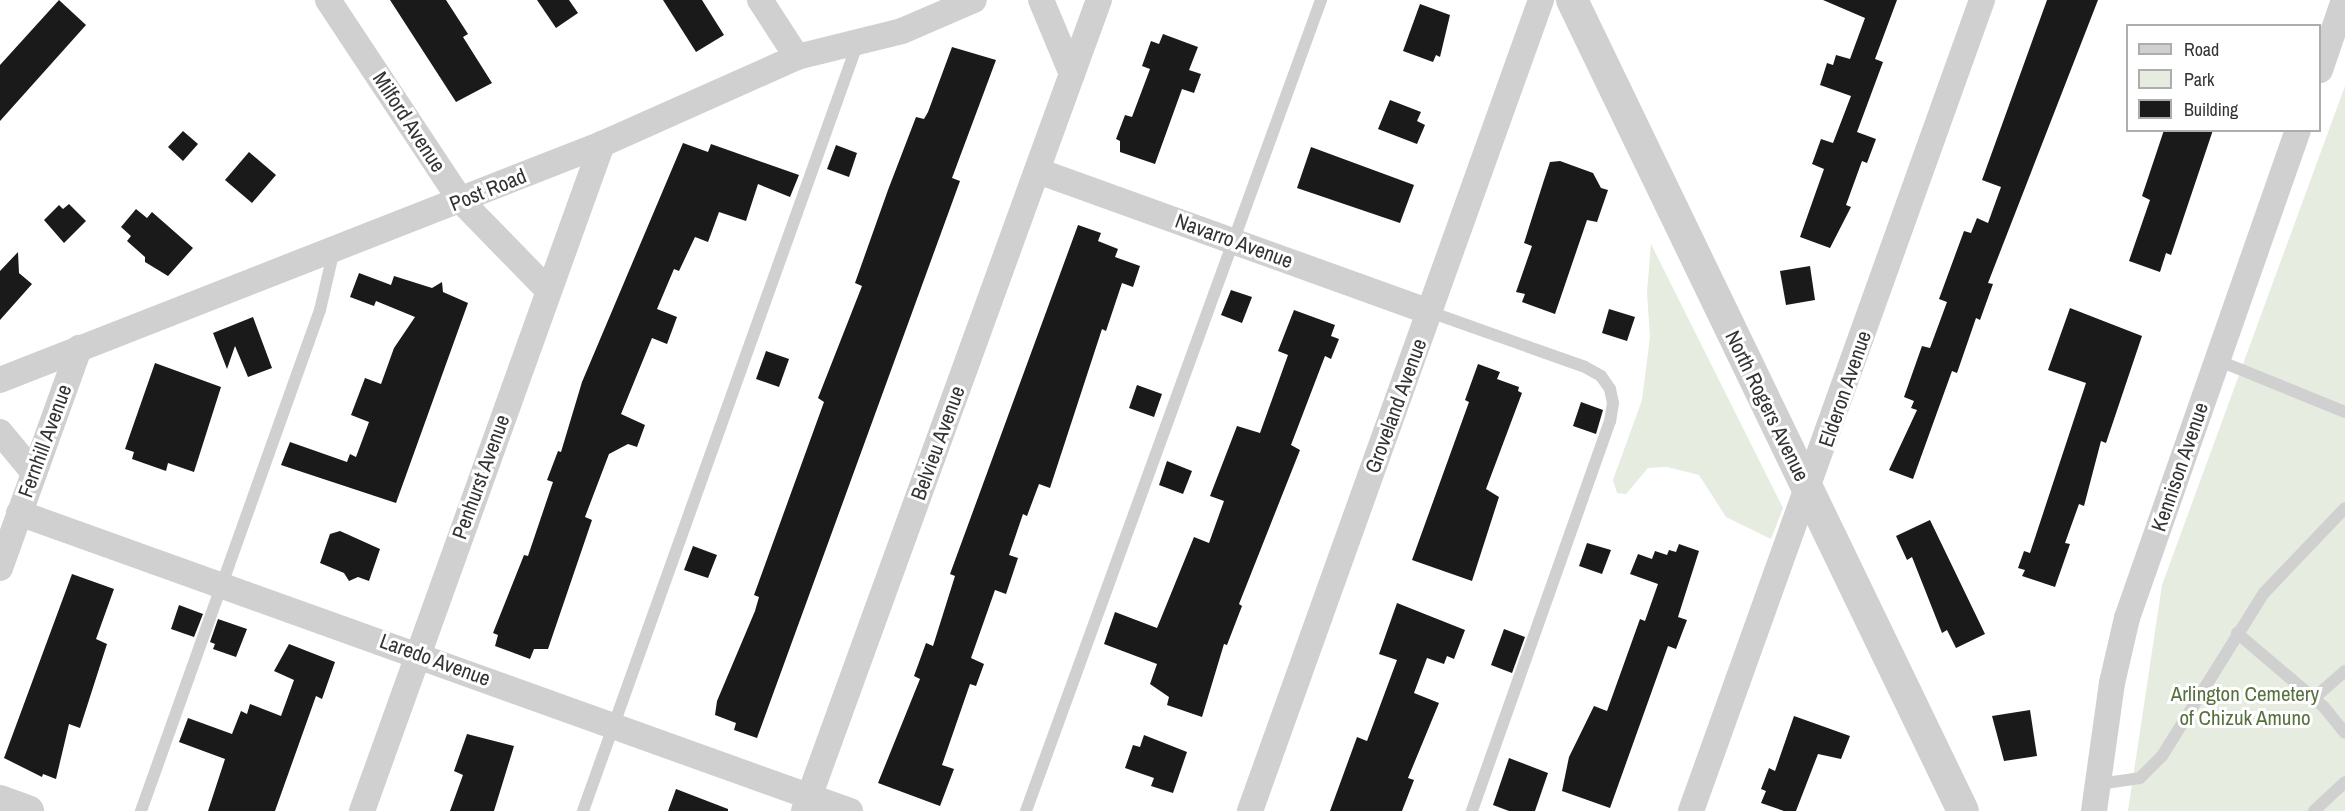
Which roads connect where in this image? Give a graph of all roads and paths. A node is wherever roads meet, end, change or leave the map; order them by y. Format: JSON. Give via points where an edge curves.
{"nodes":[{"id":1,"x":328,"y":0,"type":"edge"},
{"id":2,"x":760,"y":0,"type":"edge"},
{"id":3,"x":974,"y":0,"type":"edge"},
{"id":4,"x":1041,"y":0,"type":"edge"},
{"id":5,"x":1099,"y":0,"type":"edge"},
{"id":6,"x":1321,"y":0,"type":"edge"},
{"id":7,"x":1542,"y":0,"type":"edge"},
{"id":8,"x":1572,"y":0,"type":"edge"},
{"id":9,"x":1982,"y":0,"type":"edge"},
{"id":10,"x":2344,"y":0,"type":"edge"},
{"id":11,"x":858,"y":42,"type":"junction"},
{"id":12,"x":797,"y":57,"type":"junction"},
{"id":13,"x":2321,"y":64,"type":"edge"},
{"id":14,"x":1072,"y":74,"type":"junction"},
{"id":15,"x":2297,"y":132,"type":"edge"},
{"id":16,"x":602,"y":144,"type":"junction"},
{"id":17,"x":1038,"y":171,"type":"junction"},
{"id":18,"x":461,"y":201,"type":"junction"},
{"id":19,"x":1234,"y":242,"type":"junction"},
{"id":20,"x":334,"y":250,"type":"junction"},
{"id":21,"x":548,"y":290,"type":"junction"},
{"id":22,"x":1430,"y":312,"type":"junction"},
{"id":23,"x":79,"y":348,"type":"junction"},
{"id":24,"x":2217,"y":360,"type":"junction"},
{"id":25,"x":0,"y":380,"type":"edge"},
{"id":26,"x":2345,"y":412,"type":"edge"},
{"id":27,"x":0,"y":432,"type":"edge"},
{"id":28,"x":34,"y":473,"type":"junction"},
{"id":29,"x":1808,"y":493,"type":"junction"},
{"id":30,"x":2345,"y":508,"type":"edge"},
{"id":31,"x":19,"y":513,"type":"junction"},
{"id":32,"x":0,"y":568,"type":"edge"},
{"id":33,"x":222,"y":586,"type":"junction"},
{"id":34,"x":2237,"y":633,"type":"junction"},
{"id":35,"x":418,"y":653,"type":"junction"},
{"id":36,"x":2345,"y":672,"type":"edge"},
{"id":37,"x":2314,"y":698,"type":"junction"},
{"id":38,"x":614,"y":725,"type":"junction"},
{"id":39,"x":2345,"y":733,"type":"edge"},
{"id":40,"x":2345,"y":782,"type":"edge"},
{"id":41,"x":2098,"y":784,"type":"junction"},
{"id":42,"x":0,"y":801,"type":"edge"},
{"id":43,"x":806,"y":803,"type":"edge"},
{"id":44,"x":28,"y":811,"type":"edge"},
{"id":45,"x":141,"y":811,"type":"edge"},
{"id":46,"x":362,"y":811,"type":"edge"},
{"id":47,"x":583,"y":811,"type":"edge"},
{"id":48,"x":850,"y":811,"type":"edge"},
{"id":49,"x":1026,"y":811,"type":"edge"},
{"id":50,"x":1250,"y":811,"type":"edge"},
{"id":51,"x":1472,"y":811,"type":"edge"},
{"id":52,"x":1691,"y":811,"type":"edge"},
{"id":53,"x":1963,"y":811,"type":"edge"},
{"id":54,"x":2094,"y":811,"type":"edge"},
{"id":55,"x":2314,"y":811,"type":"edge"}],
"edges":[{"from":1,"to":18,"type":"street","name":"Milford Avenue"},
{"from":2,"to":12,"type":"street"},
{"from":3,"to":11,"type":"street","name":"Post Road","via":[[902,31]]},
{"from":4,"to":14,"type":"street"},
{"from":5,"to":14,"type":"street","name":"Belvieu Avenue"},
{"from":6,"to":19,"type":"lane"},
{"from":7,"to":22,"type":"street","name":"Groveland Avenue"},
{"from":8,"to":29,"type":"street","name":"North Rogers Avenue"},
{"from":9,"to":29,"type":"street","name":"Elderon Avenue"},
{"from":10,"to":13,"type":"street"},
{"from":11,"to":12,"type":"street","name":"Post Road"},
{"from":11,"to":38,"type":"lane"},
{"from":12,"to":16,"type":"street","name":"Post Road"},
{"from":14,"to":17,"type":"street","name":"Belvieu Avenue"},
{"from":15,"to":24,"type":"street","name":"Kennison Avenue"},
{"from":16,"to":18,"type":"street","name":"Post Road"},
{"from":16,"to":21,"type":"street","name":"Penhurst Avenue"},
{"from":17,"to":19,"type":"street","name":"Navarro Avenue"},
{"from":17,"to":43,"type":"street","name":"Belvieu Avenue"},
{"from":18,"to":20,"type":"street","name":"Post Road"},
{"from":18,"to":21,"type":"street","name":"Milford Avenue"},
{"from":19,"to":22,"type":"street","name":"Navarro Avenue"},
{"from":19,"to":49,"type":"lane"},
{"from":20,"to":23,"type":"street","name":"Post Road"},
{"from":20,"to":33,"type":"lane","via":[[320,310]]},
{"from":21,"to":35,"type":"street","name":"Penhurst Avenue"},
{"from":22,"to":50,"type":"street","name":"Groveland Avenue"},
{"from":22,"to":51,"type":"lane","via":[[1585,367],[1601,376],[1610,388],[1613,403],[1610,421]]},
{"from":23,"to":25,"type":"street","name":"Post Road"},
{"from":23,"to":28,"type":"street","name":"Fernhill Avenue"},
{"from":24,"to":26,"type":"lane"},
{"from":24,"to":41,"type":"street","name":"Kennison Avenue","via":[[2127,618],[2112,683]]},
{"from":27,"to":28,"type":"street"},
{"from":28,"to":31,"type":"street","name":"Fernhill Avenue"},
{"from":29,"to":52,"type":"street","name":"Elderon Avenue"},
{"from":29,"to":53,"type":"street","name":"North Rogers Avenue"},
{"from":30,"to":34,"type":"lane","via":[[2264,593]]},
{"from":31,"to":32,"type":"street","name":"Fernhill Avenue"},
{"from":31,"to":33,"type":"street","name":"Laredo Avenue"},
{"from":33,"to":35,"type":"street","name":"Laredo Avenue"},
{"from":33,"to":45,"type":"lane"},
{"from":34,"to":37,"type":"lane"},
{"from":34,"to":41,"type":"lane","via":[[2162,756],[2140,778]]},
{"from":35,"to":38,"type":"street","name":"Laredo Avenue"},
{"from":35,"to":46,"type":"street","name":"Penhurst Avenue"},
{"from":36,"to":37,"type":"lane"},
{"from":37,"to":39,"type":"lane"},
{"from":38,"to":43,"type":"street","name":"Laredo Avenue"},
{"from":38,"to":47,"type":"lane"},
{"from":40,"to":55,"type":"lane"},
{"from":41,"to":54,"type":"street","name":"Kennison Avenue"},
{"from":42,"to":44,"type":"street"},
{"from":43,"to":48,"type":"street","name":"Laredo Avenue"}]}
